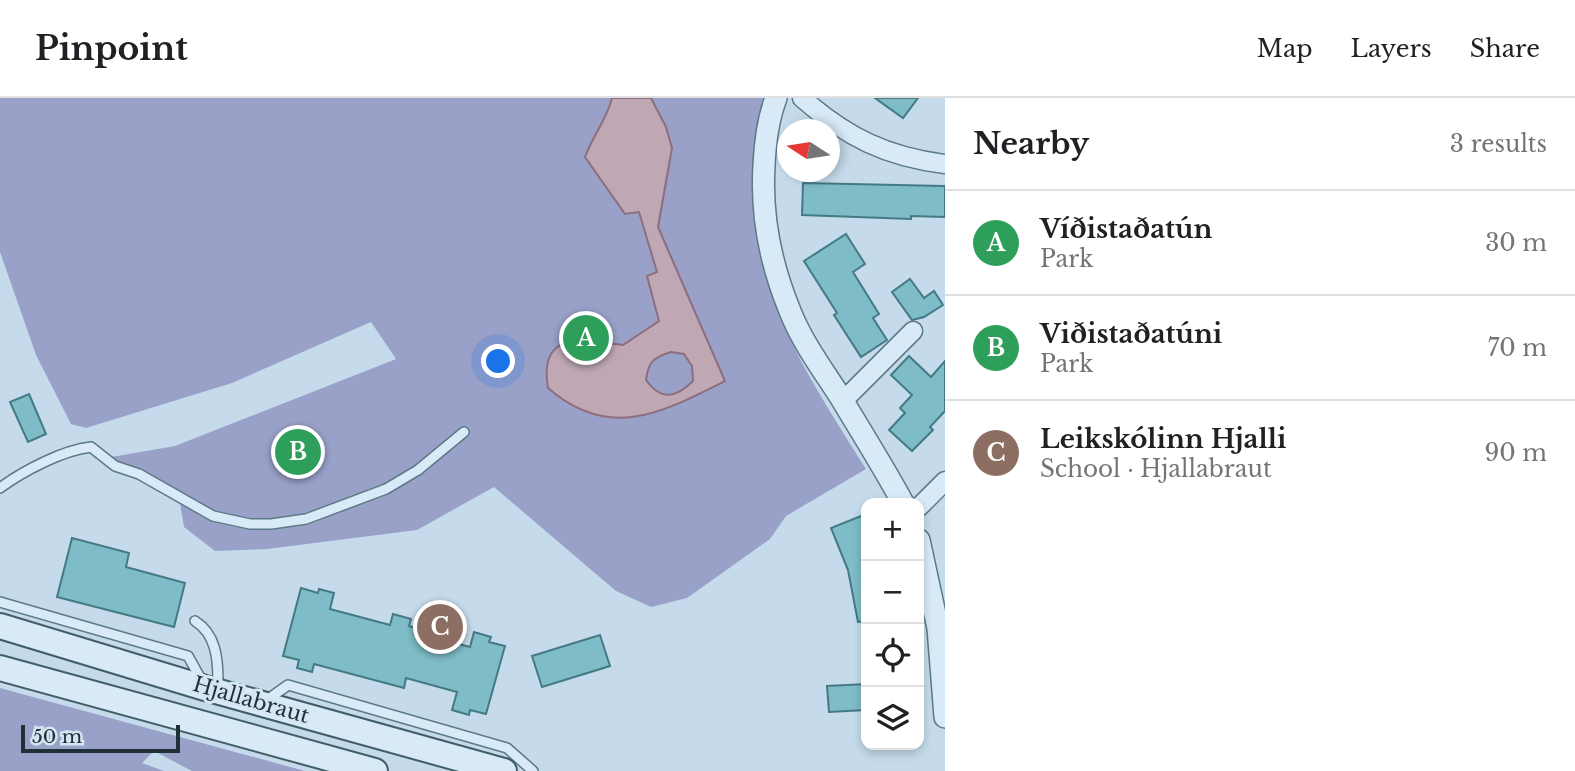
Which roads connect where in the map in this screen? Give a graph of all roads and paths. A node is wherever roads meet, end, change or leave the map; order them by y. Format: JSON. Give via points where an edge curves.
{"nodes":[{"id":1,"x":776,"y":98,"type":"edge"},
{"id":2,"x":802,"y":98,"type":"edge"},
{"id":3,"x":945,"y":164,"type":"edge"},
{"id":4,"x":913,"y":331,"type":"dead end"},
{"id":5,"x":843,"y":401,"type":"junction"},
{"id":6,"x":464,"y":432,"type":"dead end"},
{"id":7,"x":945,"y":481,"type":"edge"},
{"id":8,"x":0,"y":488,"type":"edge"},
{"id":9,"x":900,"y":498,"type":"edge"},
{"id":10,"x":924,"y":503,"type":"edge"},
{"id":11,"x":924,"y":561,"type":"edge"},
{"id":12,"x":0,"y":602,"type":"edge"},
{"id":13,"x":195,"y":621,"type":"dead end"},
{"id":14,"x":0,"y":626,"type":"edge"},
{"id":15,"x":0,"y":668,"type":"edge"},
{"id":16,"x":207,"y":682,"type":"junction"},
{"id":17,"x":267,"y":700,"type":"junction"},
{"id":18,"x":945,"y":716,"type":"edge"},
{"id":19,"x":375,"y":771,"type":"edge"},
{"id":20,"x":504,"y":771,"type":"edge"},
{"id":21,"x":533,"y":771,"type":"edge"}],
"edges":[{"from":1,"to":5,"type":"street","via":[[763,184],[774,265],[790,312]]},
{"from":2,"to":3,"type":"street","via":[[857,139],[916,160]]},
{"from":4,"to":5,"type":"street"},
{"from":5,"to":9,"type":"street"},
{"from":6,"to":8,"type":"lane","via":[[418,470],[386,489],[306,519],[271,524],[213,516],[139,474],[115,466],[91,447],[76,449]]},
{"from":7,"to":10,"type":"street"},
{"from":11,"to":18,"type":"street","via":[[939,628]]},
{"from":12,"to":16,"type":"lane","via":[[188,656]]},
{"from":13,"to":16,"type":"lane","via":[[204,626],[218,661]]},
{"from":14,"to":16,"type":"main road","name":"Hjallabraut"},
{"from":15,"to":19,"type":"main road","name":"Hjallabraut"},
{"from":16,"to":17,"type":"main road","name":"Hjallabraut"},
{"from":17,"to":20,"type":"main road","name":"Hjallabraut"},
{"from":17,"to":21,"type":"lane","via":[[288,685],[506,748]]}]}
